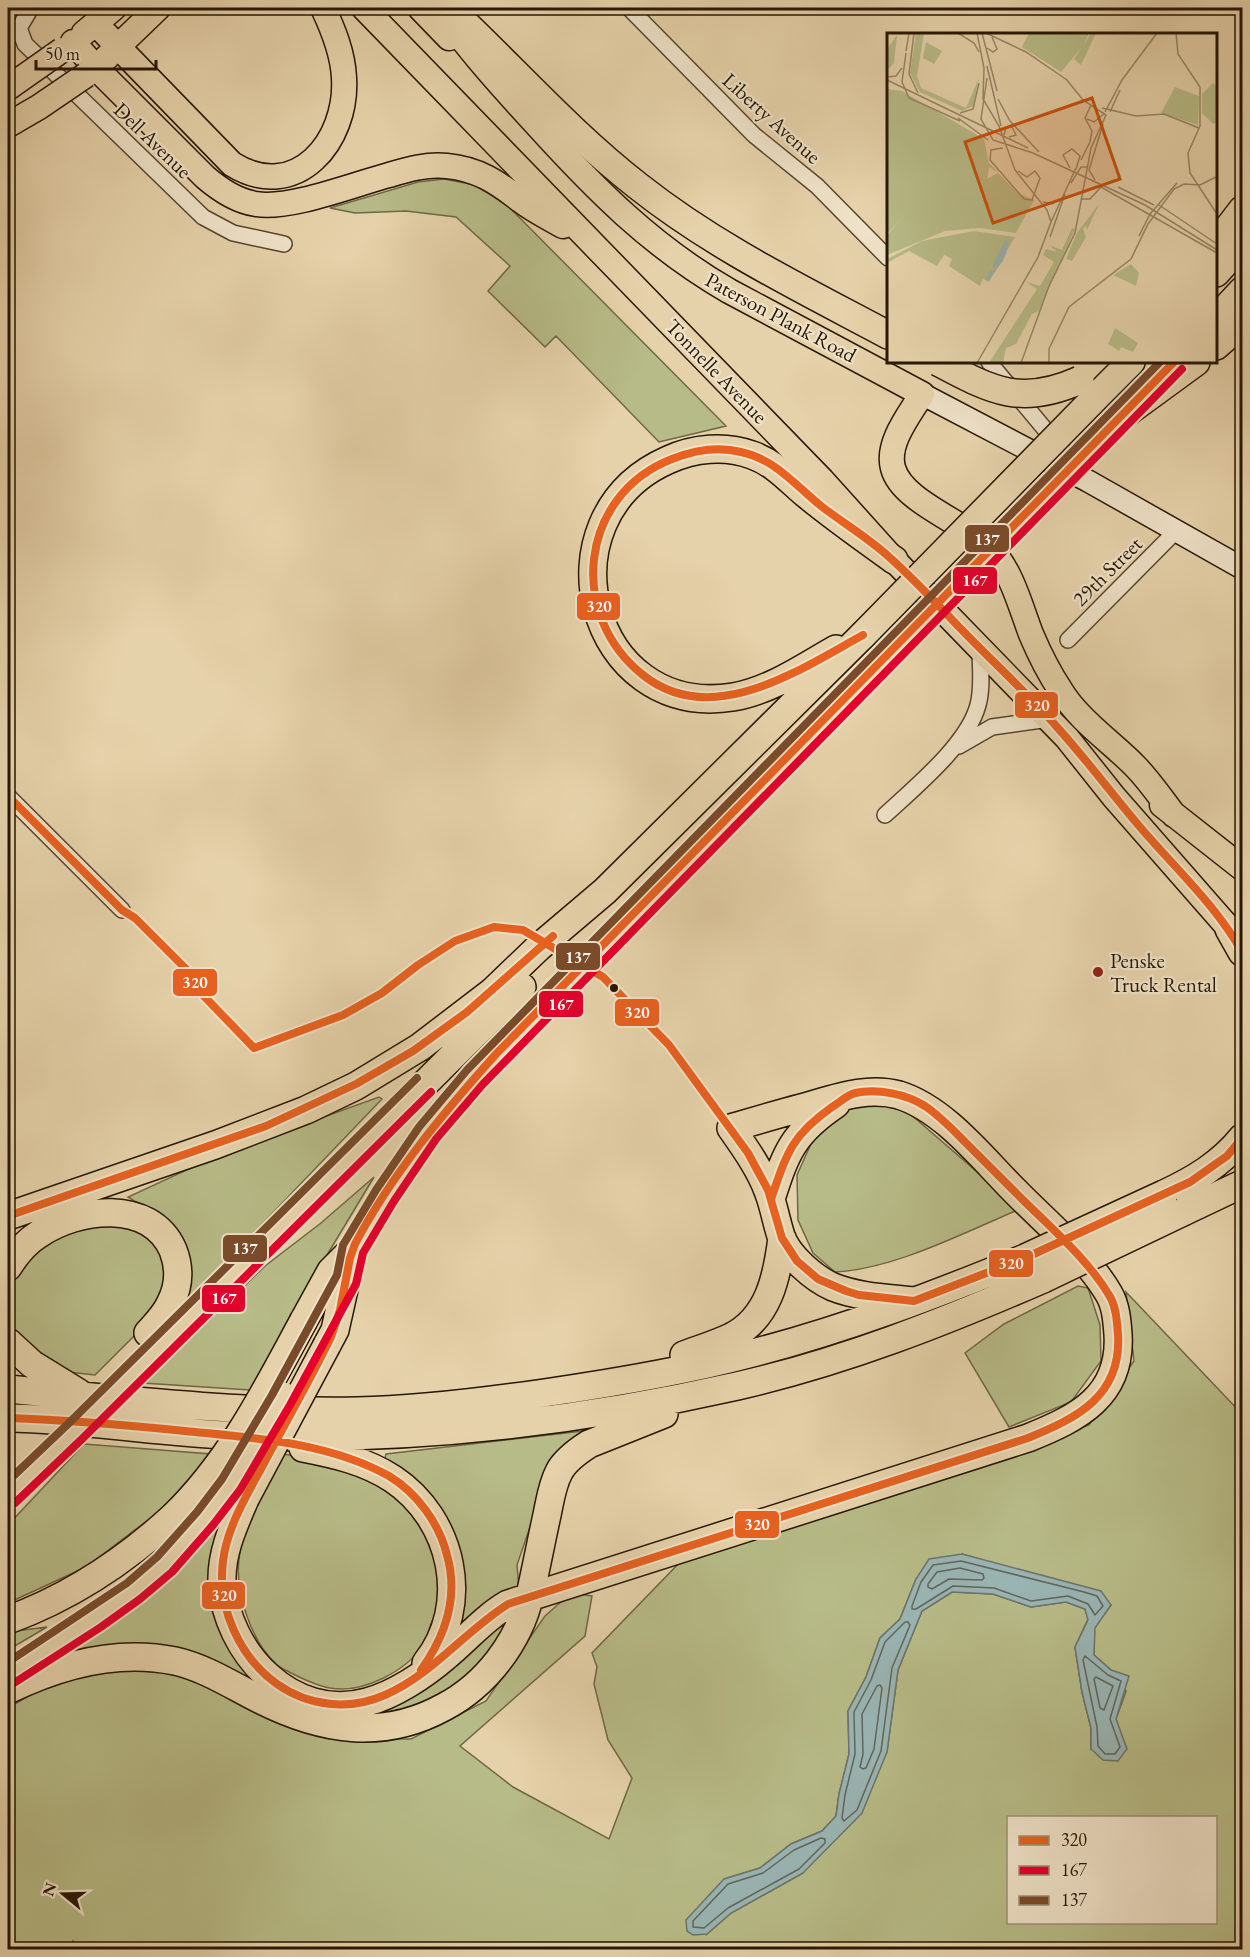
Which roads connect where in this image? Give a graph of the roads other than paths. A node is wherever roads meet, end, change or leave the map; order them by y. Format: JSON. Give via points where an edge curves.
{"nodes":[{"id":1,"x":31,"y":8,"type":"edge"},
{"id":2,"x":114,"y":8,"type":"edge"},
{"id":3,"x":158,"y":8,"type":"edge"},
{"id":4,"x":323,"y":8,"type":"edge"},
{"id":5,"x":364,"y":8,"type":"edge"},
{"id":6,"x":420,"y":8,"type":"edge"},
{"id":7,"x":438,"y":8,"type":"edge"},
{"id":8,"x":449,"y":8,"type":"edge"},
{"id":9,"x":629,"y":8,"type":"edge"},
{"id":10,"x":96,"y":24,"type":"junction"},
{"id":11,"x":67,"y":46,"type":"junction"},
{"id":12,"x":118,"y":48,"type":"junction"},
{"id":13,"x":91,"y":71,"type":"junction"},
{"id":14,"x":491,"y":75,"type":"junction"},
{"id":15,"x":8,"y":88,"type":"edge"},
{"id":16,"x":8,"y":125,"type":"edge"},
{"id":17,"x":1242,"y":210,"type":"edge"},
{"id":18,"x":1217,"y":241,"type":"edge"},
{"id":19,"x":284,"y":244,"type":"dead end"},
{"id":20,"x":1242,"y":244,"type":"edge"},
{"id":21,"x":594,"y":245,"type":"junction"},
{"id":22,"x":887,"y":257,"type":"edge"},
{"id":23,"x":1217,"y":271,"type":"edge"},
{"id":24,"x":1242,"y":291,"type":"edge"},
{"id":25,"x":1217,"y":317,"type":"edge"},
{"id":26,"x":1242,"y":323,"type":"edge"},
{"id":27,"x":883,"y":332,"type":"edge"},
{"id":28,"x":1217,"y":344,"type":"edge"},
{"id":29,"x":1242,"y":349,"type":"edge"},
{"id":30,"x":1217,"y":351,"type":"edge"},
{"id":31,"x":940,"y":363,"type":"edge"},
{"id":32,"x":990,"y":363,"type":"edge"},
{"id":33,"x":1122,"y":363,"type":"edge"},
{"id":34,"x":1129,"y":363,"type":"edge"},
{"id":35,"x":1173,"y":363,"type":"edge"},
{"id":36,"x":1195,"y":363,"type":"edge"},
{"id":37,"x":1088,"y":388,"type":"junction"},
{"id":38,"x":922,"y":394,"type":"junction"},
{"id":39,"x":1118,"y":419,"type":"junction"},
{"id":40,"x":1088,"y":481,"type":"junction"},
{"id":41,"x":1175,"y":532,"type":"junction"},
{"id":42,"x":894,"y":560,"type":"junction"},
{"id":43,"x":1242,"y":568,"type":"edge"},
{"id":44,"x":864,"y":634,"type":"junction"},
{"id":45,"x":1068,"y":640,"type":"dead end"},
{"id":46,"x":980,"y":649,"type":"junction"},
{"id":47,"x":1049,"y":720,"type":"junction"},
{"id":48,"x":1067,"y":738,"type":"junction"},
{"id":49,"x":949,"y":753,"type":"junction"},
{"id":50,"x":8,"y":796,"type":"edge"},
{"id":51,"x":1174,"y":815,"type":"junction"},
{"id":52,"x":885,"y":816,"type":"dead end"},
{"id":53,"x":1242,"y":868,"type":"edge"},
{"id":54,"x":122,"y":910,"type":"dead end"},
{"id":55,"x":1238,"y":942,"type":"edge"},
{"id":56,"x":469,"y":1024,"type":"junction"},
{"id":57,"x":853,"y":1093,"type":"junction"},
{"id":58,"x":736,"y":1135,"type":"junction"},
{"id":59,"x":1242,"y":1138,"type":"edge"},
{"id":60,"x":791,"y":1147,"type":"junction"},
{"id":61,"x":1242,"y":1184,"type":"edge"},
{"id":62,"x":771,"y":1199,"type":"junction"},
{"id":63,"x":1174,"y":1203,"type":"junction"},
{"id":64,"x":8,"y":1216,"type":"edge"},
{"id":65,"x":782,"y":1238,"type":"junction"},
{"id":66,"x":353,"y":1249,"type":"junction"},
{"id":67,"x":8,"y":1267,"type":"edge"},
{"id":68,"x":914,"y":1301,"type":"junction"},
{"id":69,"x":318,"y":1329,"type":"junction"},
{"id":70,"x":160,"y":1334,"type":"junction"},
{"id":71,"x":8,"y":1342,"type":"edge"},
{"id":72,"x":608,"y":1384,"type":"junction"},
{"id":73,"x":736,"y":1386,"type":"junction"},
{"id":74,"x":8,"y":1389,"type":"edge"},
{"id":75,"x":85,"y":1396,"type":"junction"},
{"id":76,"x":8,"y":1418,"type":"edge"},
{"id":77,"x":246,"y":1436,"type":"junction"},
{"id":78,"x":16,"y":1487,"type":"edge"},
{"id":79,"x":530,"y":1597,"type":"junction"},
{"id":80,"x":8,"y":1620,"type":"edge"},
{"id":81,"x":8,"y":1674,"type":"edge"},
{"id":82,"x":415,"y":1677,"type":"junction"},
{"id":83,"x":8,"y":1690,"type":"edge"}],
"edges":[{"from":1,"to":19,"type":"street","name":"Dell Avenue","via":[[19,28],[25,44],[203,217],[233,233]]},
{"from":2,"to":10,"type":"main road"},
{"from":3,"to":12,"type":"main road"},
{"from":4,"to":12,"type":"main road","via":[[343,64],[340,110],[326,143],[314,159],[300,170],[278,177],[255,176],[232,164]]},
{"from":5,"to":21,"type":"main road","name":"Tonnelle Avenue"},
{"from":6,"to":14,"type":"main road","name":"Paterson Plank Road"},
{"from":7,"to":14,"type":"main road","name":"Paterson Plank Road"},
{"from":8,"to":27,"type":"highway","via":[[570,127],[658,201],[727,248]]},
{"from":9,"to":22,"type":"street","name":"Liberty Avenue","via":[[754,135],[817,186]]},
{"from":10,"to":11,"type":"main road"},
{"from":10,"to":12,"type":"main road"},
{"from":11,"to":13,"type":"main road"},
{"from":11,"to":15,"type":"main road","bridge":true},
{"from":12,"to":13,"type":"main road"},
{"from":13,"to":16,"type":"main road","bridge":true},
{"from":13,"to":21,"type":"main road","via":[[205,177],[242,201],[283,204],[417,167],[446,165],[499,183]]},
{"from":14,"to":38,"type":"main road","name":"Paterson Plank Road","via":[[588,182],[678,259],[729,291]]},
{"from":17,"to":18,"type":"highway"},
{"from":20,"to":23,"type":"highway"},
{"from":21,"to":42,"type":"main road","name":"Tonnelle Avenue","via":[[822,480]]},
{"from":24,"to":25,"type":"highway"},
{"from":26,"to":28,"type":"highway"},
{"from":29,"to":30,"type":"highway"},
{"from":31,"to":37,"type":"highway","bridge":true,"via":[[984,386],[1019,394]]},
{"from":32,"to":40,"type":"street"},
{"from":33,"to":37,"type":"highway"},
{"from":34,"to":37,"type":"highway"},
{"from":35,"to":39,"type":"highway"},
{"from":36,"to":39,"type":"highway"},
{"from":37,"to":44,"type":"highway","bridge":true},
{"from":38,"to":40,"type":"main road","name":"Paterson Plank Road"},
{"from":38,"to":51,"type":"main road","via":[[893,449],[891,460],[897,478],[910,494],[990,549],[1010,579],[1042,658],[1062,692],[1135,766]]},
{"from":39,"to":66,"type":"highway","bridge":true,"via":[[497,1053],[428,1133]]},
{"from":40,"to":41,"type":"main road","name":"Paterson Plank Road"},
{"from":41,"to":43,"type":"main road","name":"Paterson Plank Road"},
{"from":41,"to":45,"type":"street","name":"29th Street"},
{"from":42,"to":44,"type":"highway","via":[[770,463],[745,453],[709,449],[675,457],[645,473],[619,496],[601,527],[592,563],[592,588],[606,634],[619,654],[643,677],[671,691],[723,698],[759,690]]},
{"from":42,"to":46,"type":"main road","name":"Tonnelle Avenue"},
{"from":44,"to":56,"type":"highway","via":[[605,891],[492,992]]},
{"from":46,"to":47,"type":"main road","name":"Tonnelle Avenue"},
{"from":46,"to":49,"type":"street","via":[[978,705]]},
{"from":47,"to":48,"type":"main road","name":"Tonnelle Avenue"},
{"from":47,"to":49,"type":"street","via":[[992,727]]},
{"from":48,"to":51,"type":"main road","name":"Tonnelle Avenue","via":[[1125,775]]},
{"from":48,"to":55,"type":"main road","name":"Tonnelle Avenue"},
{"from":49,"to":52,"type":"street"},
{"from":50,"to":54,"type":"street"},
{"from":51,"to":53,"type":"main road","name":"Tonnelle Avenue"},
{"from":56,"to":64,"type":"highway","via":[[306,1110]]},
{"from":56,"to":70,"type":"highway"},
{"from":57,"to":58,"type":"highway"},
{"from":57,"to":60,"type":"highway","via":[[813,1120]]},
{"from":57,"to":79,"type":"highway","via":[[899,1095],[925,1106],[1099,1280],[1110,1296],[1117,1318],[1119,1348],[1113,1374],[1096,1401],[1063,1424],[1028,1438]]},
{"from":58,"to":60,"type":"highway","via":[[751,1150],[768,1157],[781,1155]]},
{"from":58,"to":62,"type":"highway"},
{"from":59,"to":63,"type":"highway","via":[[1227,1156],[1190,1182]]},
{"from":60,"to":62,"type":"highway"},
{"from":61,"to":63,"type":"highway"},
{"from":62,"to":65,"type":"highway"},
{"from":63,"to":68,"type":"highway","bridge":true},
{"from":63,"to":73,"type":"highway","bridge":true,"via":[[1043,1278],[932,1326]]},
{"from":65,"to":68,"type":"highway","via":[[797,1261],[833,1287],[859,1295]]},
{"from":65,"to":72,"type":"highway","via":[[771,1293],[749,1325],[724,1340]]},
{"from":66,"to":69,"type":"highway","via":[[347,1279]]},
{"from":66,"to":69,"type":"highway","via":[[331,1271]]},
{"from":67,"to":70,"type":"highway","via":[[38,1234],[74,1217],[112,1213],[144,1220],[166,1239],[175,1256],[178,1276]]},
{"from":68,"to":72,"type":"highway","via":[[751,1354]]},
{"from":69,"to":80,"type":"highway","bridge":true,"via":[[265,1390],[225,1457],[174,1516],[98,1575],[47,1604]]},
{"from":69,"to":81,"type":"highway","bridge":true,"via":[[231,1485],[164,1565],[114,1606]]},
{"from":69,"to":82,"type":"highway","bridge":true,"via":[[228,1541],[222,1581],[230,1620],[238,1640],[260,1670],[301,1697],[331,1704],[365,1703]]},
{"from":70,"to":78,"type":"highway","bridge":true,"via":[[76,1431]]},
{"from":71,"to":75,"type":"highway","via":[[32,1364]]},
{"from":72,"to":75,"type":"highway","via":[[452,1405],[358,1411],[232,1409]]},
{"from":73,"to":77,"type":"highway","via":[[507,1425],[387,1435]]},
{"from":73,"to":79,"type":"highway","via":[[600,1438],[569,1459],[555,1482]]},
{"from":74,"to":75,"type":"highway"},
{"from":76,"to":77,"type":"highway"},
{"from":77,"to":82,"type":"highway","via":[[358,1462],[392,1478],[426,1511],[448,1556],[452,1604],[436,1648]]},
{"from":79,"to":82,"type":"highway","via":[[497,1611],[445,1658]]},
{"from":79,"to":83,"type":"highway","via":[[509,1644],[482,1679],[443,1708],[382,1727],[342,1728],[304,1719],[194,1667],[156,1658],[70,1665]]}]}
